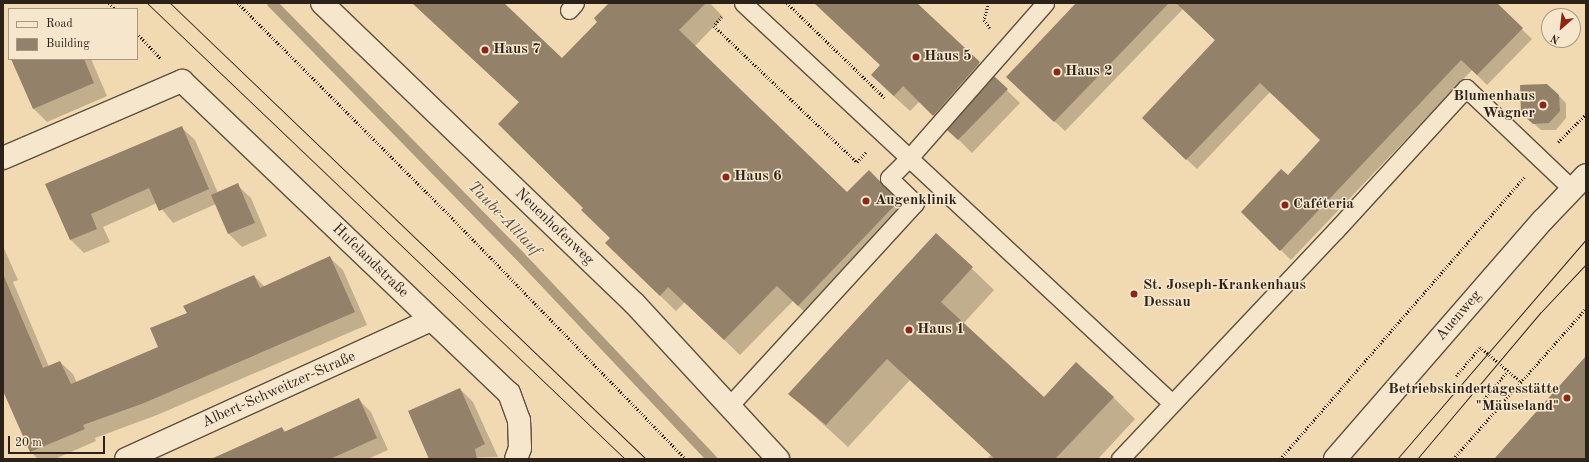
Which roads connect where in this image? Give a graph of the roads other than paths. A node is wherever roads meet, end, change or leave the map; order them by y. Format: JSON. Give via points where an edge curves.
{"nodes":[{"id":1,"x":322,"y":3,"type":"edge"},
{"id":2,"x":743,"y":3,"type":"edge"},
{"id":3,"x":1045,"y":3,"type":"edge"},
{"id":4,"x":3,"y":158,"type":"edge"},
{"id":5,"x":908,"y":158,"type":"junction"},
{"id":6,"x":1579,"y":182,"type":"edge"},
{"id":7,"x":431,"y":320,"type":"junction"},
{"id":8,"x":1172,"y":403,"type":"junction"},
{"id":9,"x":729,"y":406,"type":"junction"},
{"id":10,"x":126,"y":459,"type":"edge"},
{"id":11,"x":516,"y":459,"type":"edge"},
{"id":12,"x":778,"y":459,"type":"edge"},
{"id":13,"x":1120,"y":459,"type":"edge"},
{"id":14,"x":1335,"y":459,"type":"edge"}],
"edges":[{"from":1,"to":9,"type":"street","name":"Neuenhofenweg","via":[[635,304]]},
{"from":2,"to":5,"type":"lane"},
{"from":3,"to":5,"type":"lane"},
{"from":4,"to":7,"type":"street","name":"Hufelandstraße","via":[[182,81]]},
{"from":5,"to":8,"type":"lane"},
{"from":5,"to":9,"type":"lane","via":[[890,178],[915,203]]},
{"from":6,"to":8,"type":"lane","via":[[1541,158],[1466,88],[1336,231]]},
{"from":6,"to":14,"type":"street","name":"Auenweg"},
{"from":7,"to":10,"type":"street","name":"Albert-Schweitzer-Straße"},
{"from":7,"to":11,"type":"street","name":"Hufelandstraße","via":[[509,393],[519,420],[520,448]]},
{"from":8,"to":13,"type":"lane"},
{"from":9,"to":12,"type":"street","name":"Neuenhofenweg"}]}
